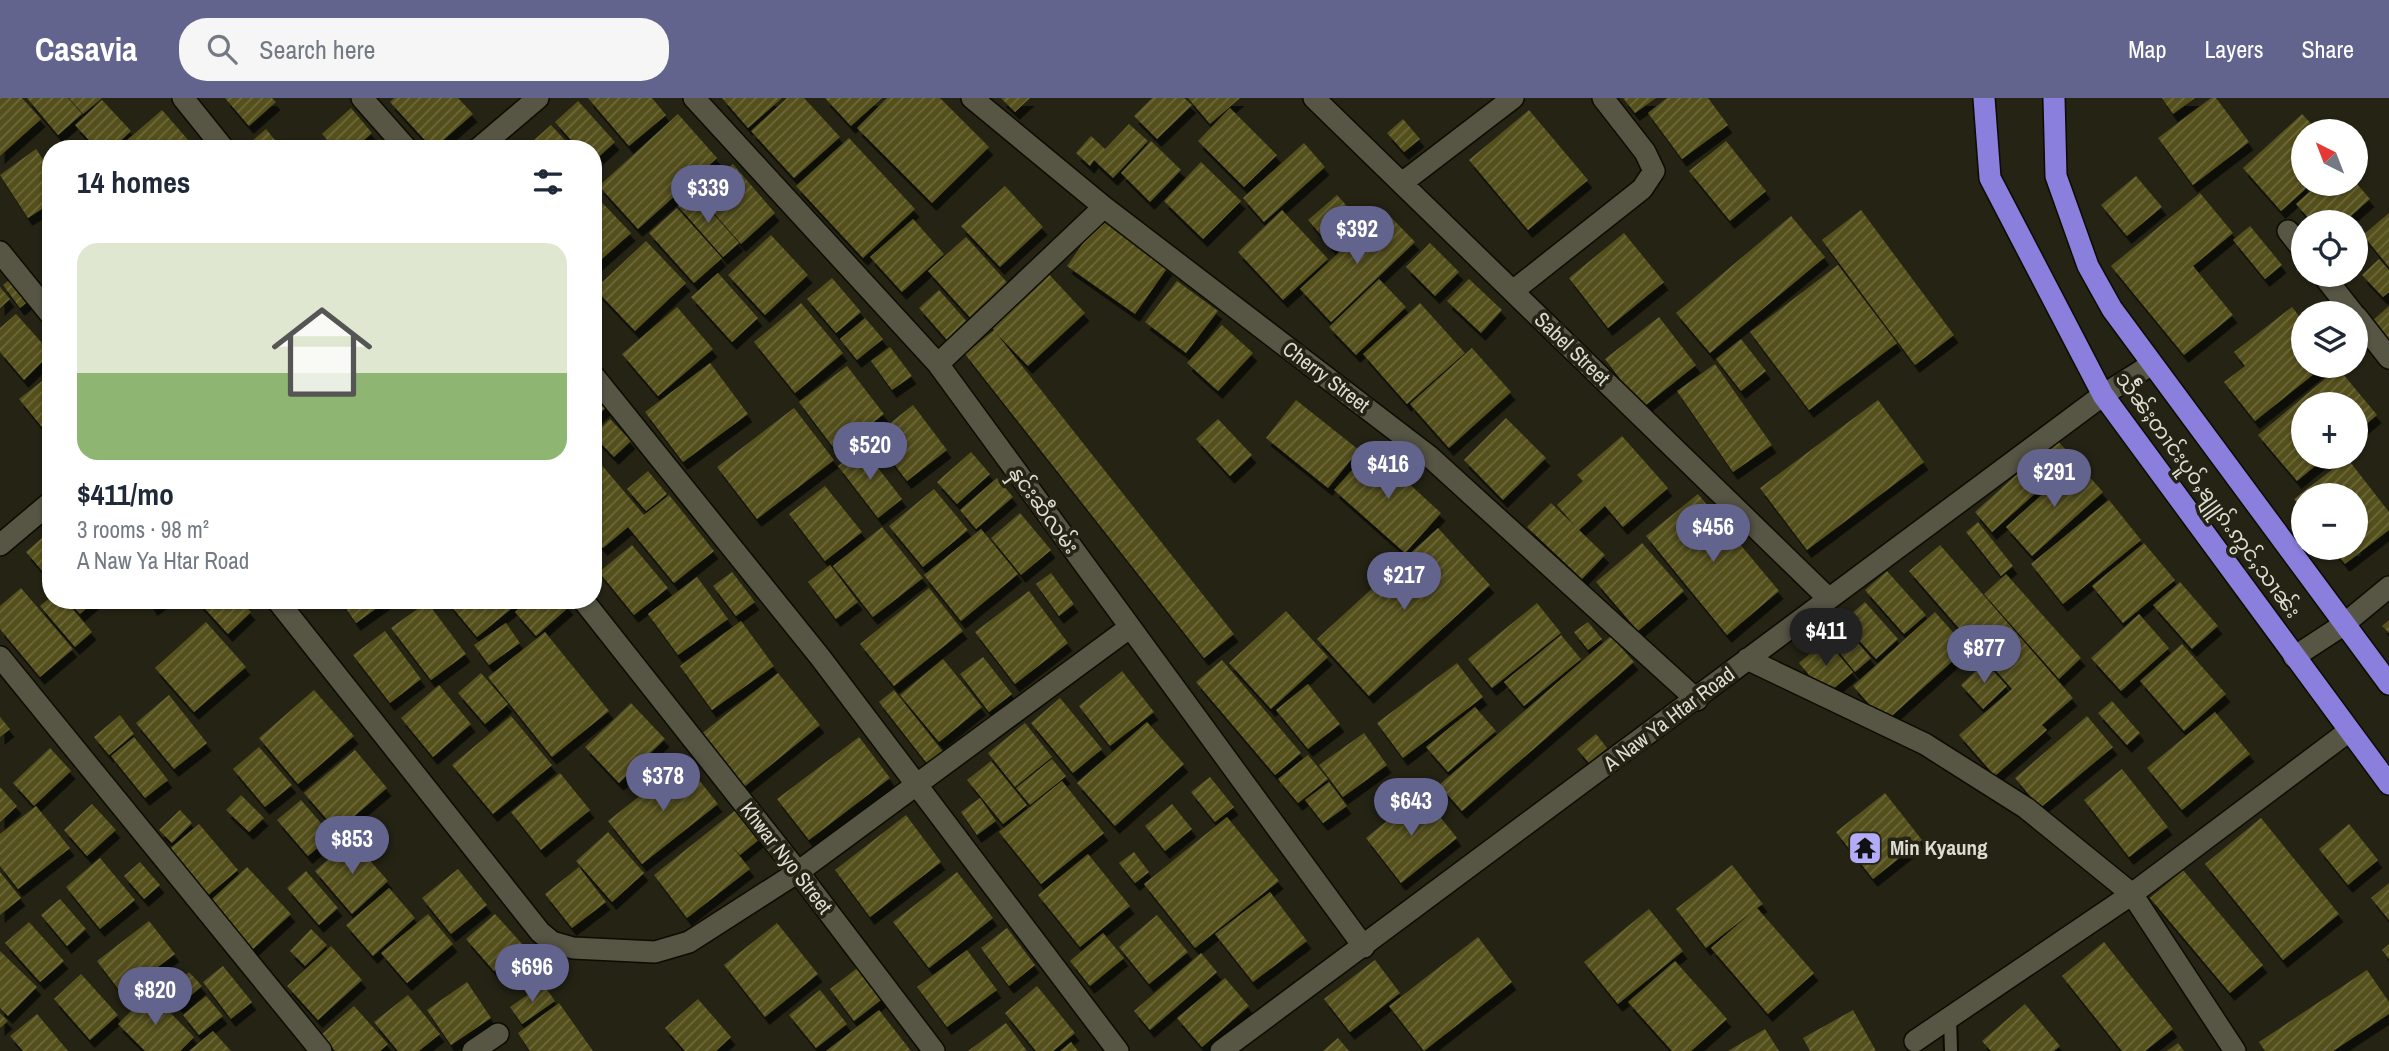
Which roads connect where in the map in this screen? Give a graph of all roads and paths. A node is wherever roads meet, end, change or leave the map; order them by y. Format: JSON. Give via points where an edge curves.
{"nodes":[{"id":1,"x":183,"y":98,"type":"edge"},
{"id":2,"x":362,"y":98,"type":"edge"},
{"id":3,"x":538,"y":98,"type":"edge"},
{"id":4,"x":694,"y":98,"type":"edge"},
{"id":5,"x":972,"y":98,"type":"edge"},
{"id":6,"x":1314,"y":98,"type":"edge"},
{"id":7,"x":1513,"y":98,"type":"edge"},
{"id":8,"x":1603,"y":98,"type":"edge"},
{"id":9,"x":1984,"y":98,"type":"edge"},
{"id":10,"x":2053,"y":98,"type":"edge"},
{"id":11,"x":217,"y":140,"type":"edge"},
{"id":12,"x":399,"y":140,"type":"edge"},
{"id":13,"x":489,"y":140,"type":"edge"},
{"id":14,"x":1402,"y":183,"type":"junction"},
{"id":15,"x":1104,"y":207,"type":"junction"},
{"id":16,"x":2288,"y":231,"type":"dead end"},
{"id":17,"x":2291,"y":235,"type":"edge"},
{"id":18,"x":0,"y":252,"type":"edge"},
{"id":19,"x":2333,"y":287,"type":"edge"},
{"id":20,"x":1513,"y":291,"type":"junction"},
{"id":21,"x":2344,"y":301,"type":"edge"},
{"id":22,"x":42,"y":304,"type":"edge"},
{"id":23,"x":2368,"y":332,"type":"edge"},
{"id":24,"x":2389,"y":358,"type":"edge"},
{"id":25,"x":938,"y":364,"type":"junction"},
{"id":26,"x":2152,"y":364,"type":"junction"},
{"id":27,"x":602,"y":385,"type":"edge"},
{"id":28,"x":2103,"y":396,"type":"junction"},
{"id":29,"x":42,"y":510,"type":"edge"},
{"id":30,"x":0,"y":545,"type":"edge"},
{"id":31,"x":2389,"y":587,"type":"edge"},
{"id":32,"x":1829,"y":599,"type":"junction"},
{"id":33,"x":284,"y":609,"type":"edge"},
{"id":34,"x":590,"y":609,"type":"edge"},
{"id":35,"x":2343,"y":625,"type":"junction"},
{"id":36,"x":1129,"y":628,"type":"junction"},
{"id":37,"x":0,"y":657,"type":"edge"},
{"id":38,"x":2294,"y":657,"type":"junction"},
{"id":39,"x":1747,"y":659,"type":"junction"},
{"id":40,"x":2389,"y":684,"type":"edge"},
{"id":41,"x":1697,"y":700,"type":"junction"},
{"id":42,"x":2349,"y":732,"type":"junction"},
{"id":43,"x":2389,"y":784,"type":"edge"},
{"id":44,"x":915,"y":785,"type":"junction"},
{"id":45,"x":798,"y":872,"type":"junction"},
{"id":46,"x":2132,"y":894,"type":"junction"},
{"id":47,"x":1364,"y":947,"type":"junction"},
{"id":48,"x":1950,"y":1017,"type":"junction"},
{"id":49,"x":498,"y":1034,"type":"dead end"},
{"id":50,"x":1915,"y":1041,"type":"dead end"},
{"id":51,"x":321,"y":1051,"type":"edge"},
{"id":52,"x":473,"y":1051,"type":"edge"},
{"id":53,"x":934,"y":1051,"type":"edge"},
{"id":54,"x":1118,"y":1051,"type":"edge"},
{"id":55,"x":1221,"y":1051,"type":"edge"},
{"id":56,"x":1951,"y":1051,"type":"edge"},
{"id":57,"x":2235,"y":1051,"type":"edge"}],
"edges":[{"from":1,"to":11,"type":"street"},
{"from":2,"to":12,"type":"street"},
{"from":3,"to":13,"type":"street"},
{"from":4,"to":25,"type":"street","name":"နှင်းဆီလမ်း"},
{"from":5,"to":15,"type":"street","name":"Cherry Street"},
{"from":6,"to":14,"type":"street","name":"Sabel Street"},
{"from":7,"to":14,"type":"street"},
{"from":8,"to":20,"type":"street","via":[[1645,152],[1654,171],[1642,189]]},
{"from":9,"to":28,"type":"highway","name":"သဵႅၼ်ႈတၢင်းပူဝ်ႇၶျူၵ်ႉဢွင်ႇသၢၼ်း","via":[[1990,178]]},
{"from":10,"to":26,"type":"highway","name":"သဵႅၼ်ႈတၢင်းပူဝ်ႇၶျူၵ်ႉဢွင်ႇသၢၼ်း","via":[[2056,176],[2088,265],[2112,309]]},
{"from":14,"to":20,"type":"street","name":"Sabel Street"},
{"from":15,"to":25,"type":"street"},
{"from":15,"to":41,"type":"street","name":"Cherry Street","via":[[1429,456]]},
{"from":16,"to":17,"type":"street"},
{"from":18,"to":22,"type":"street"},
{"from":19,"to":21,"type":"street"},
{"from":20,"to":32,"type":"street","name":"Sabel Street"},
{"from":23,"to":24,"type":"street"},
{"from":25,"to":36,"type":"street","name":"နှင်းဆီလမ်း"},
{"from":26,"to":28,"type":"street","name":"A Naw Ya Htar Road"},
{"from":26,"to":35,"type":"highway","name":"သဵႅၼ်ႈတၢင်းပူဝ်ႇၶျူၵ်ႉဢွင်ႇသၢၼ်း"},
{"from":27,"to":44,"type":"street","via":[[820,657]]},
{"from":28,"to":32,"type":"street","name":"A Naw Ya Htar Road"},
{"from":28,"to":38,"type":"highway","name":"သဵႅၼ်ႈတၢင်းပူဝ်ႇၶျူၵ်ႉဢွင်ႇသၢၼ်း"},
{"from":29,"to":30,"type":"street"},
{"from":31,"to":35,"type":"street"},
{"from":32,"to":39,"type":"street","name":"A Naw Ya Htar Road"},
{"from":33,"to":45,"type":"street","via":[[552,942],[573,948],[655,952],[689,942]]},
{"from":34,"to":45,"type":"street","name":"Khwar Nyo Street"},
{"from":35,"to":38,"type":"street"},
{"from":35,"to":40,"type":"highway","name":"သဵႅၼ်ႈတၢင်းပူဝ်ႇၶျူၵ်ႉဢွင်ႇသၢၼ်း"},
{"from":36,"to":44,"type":"street"},
{"from":36,"to":47,"type":"street","name":"နှင်းဆီလမ်း"},
{"from":37,"to":51,"type":"street"},
{"from":38,"to":42,"type":"highway","name":"သဵႅၼ်ႈတၢင်းပူဝ်ႇၶျူၵ်ႉဢွင်ႇသၢၼ်း"},
{"from":39,"to":41,"type":"street","name":"A Naw Ya Htar Road"},
{"from":39,"to":46,"type":"street","via":[[1925,744],[2026,808]]},
{"from":41,"to":47,"type":"street","name":"A Naw Ya Htar Road"},
{"from":42,"to":43,"type":"highway","name":"သဵႅၼ်ႈတၢင်းပူဝ်ႇၶျူၵ်ႉဢွင်ႇသၢၼ်း"},
{"from":42,"to":46,"type":"street"},
{"from":44,"to":45,"type":"street"},
{"from":44,"to":54,"type":"street"},
{"from":45,"to":53,"type":"street","name":"Khwar Nyo Street"},
{"from":46,"to":48,"type":"street"},
{"from":46,"to":57,"type":"street"},
{"from":47,"to":55,"type":"street","name":"A Naw Ya Htar Road"},
{"from":48,"to":50,"type":"street"},
{"from":48,"to":56,"type":"lane"},
{"from":49,"to":52,"type":"street"}]}
